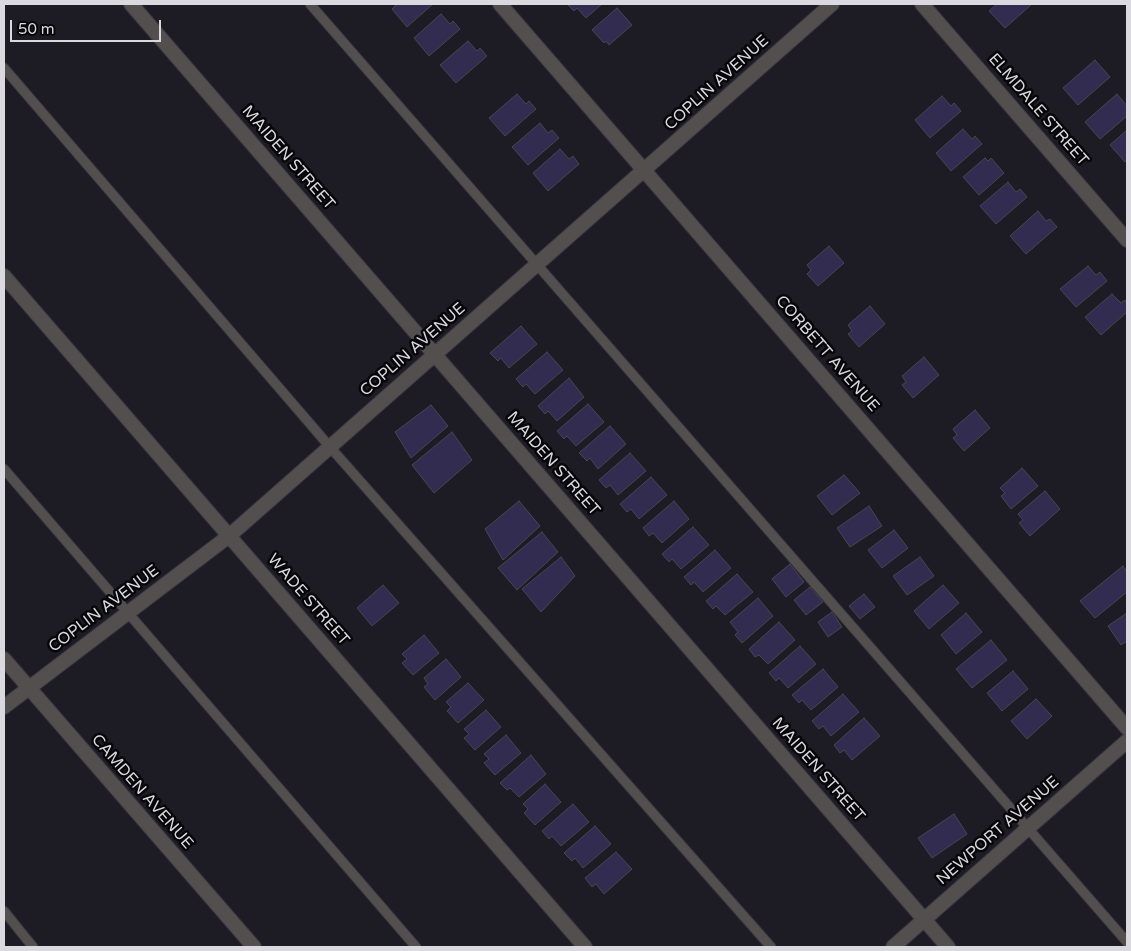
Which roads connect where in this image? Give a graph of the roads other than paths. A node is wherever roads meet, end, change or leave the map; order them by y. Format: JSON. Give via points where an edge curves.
{"nodes":[{"id":1,"x":132,"y":4,"type":"edge"},
{"id":2,"x":310,"y":4,"type":"edge"},
{"id":3,"x":500,"y":4,"type":"edge"},
{"id":4,"x":832,"y":4,"type":"edge"},
{"id":5,"x":922,"y":4,"type":"edge"},
{"id":6,"x":4,"y":68,"type":"edge"},
{"id":7,"x":644,"y":170,"type":"junction"},
{"id":8,"x":1127,"y":240,"type":"edge"},
{"id":9,"x":537,"y":265,"type":"junction"},
{"id":10,"x":4,"y":276,"type":"edge"},
{"id":11,"x":435,"y":354,"type":"junction"},
{"id":12,"x":330,"y":447,"type":"junction"},
{"id":13,"x":4,"y":469,"type":"edge"},
{"id":14,"x":229,"y":536,"type":"junction"},
{"id":15,"x":129,"y":613,"type":"junction"},
{"id":16,"x":4,"y":659,"type":"edge"},
{"id":17,"x":29,"y":688,"type":"junction"},
{"id":18,"x":4,"y":707,"type":"edge"},
{"id":19,"x":1127,"y":728,"type":"edge"},
{"id":20,"x":1127,"y":741,"type":"edge"},
{"id":21,"x":1029,"y":827,"type":"junction"},
{"id":22,"x":4,"y":911,"type":"edge"},
{"id":23,"x":924,"y":920,"type":"junction"},
{"id":24,"x":1127,"y":942,"type":"edge"},
{"id":25,"x":33,"y":947,"type":"edge"},
{"id":26,"x":254,"y":947,"type":"edge"},
{"id":27,"x":416,"y":947,"type":"edge"},
{"id":28,"x":585,"y":947,"type":"edge"},
{"id":29,"x":771,"y":947,"type":"edge"},
{"id":30,"x":893,"y":947,"type":"edge"},
{"id":31,"x":948,"y":947,"type":"edge"}],
"edges":[{"from":1,"to":11,"type":"street","name":"MAIDEN STREET"},
{"from":2,"to":9,"type":"lane"},
{"from":3,"to":7,"type":"street","name":"CORBETT AVENUE"},
{"from":4,"to":7,"type":"street","name":"COPLIN AVENUE"},
{"from":5,"to":8,"type":"street","name":"ELMDALE STREET"},
{"from":6,"to":12,"type":"lane"},
{"from":7,"to":9,"type":"street","name":"COPLIN AVENUE"},
{"from":7,"to":19,"type":"street","name":"CORBETT AVENUE"},
{"from":9,"to":11,"type":"street","name":"COPLIN AVENUE"},
{"from":9,"to":21,"type":"lane"},
{"from":10,"to":14,"type":"street","name":"WADE STREET"},
{"from":11,"to":12,"type":"street","name":"COPLIN AVENUE"},
{"from":11,"to":23,"type":"street","name":"MAIDEN STREET"},
{"from":12,"to":14,"type":"street","name":"COPLIN AVENUE"},
{"from":12,"to":29,"type":"lane"},
{"from":13,"to":15,"type":"lane"},
{"from":14,"to":15,"type":"street","name":"COPLIN AVENUE"},
{"from":14,"to":28,"type":"street","name":"WADE STREET"},
{"from":15,"to":17,"type":"street","name":"COPLIN AVENUE"},
{"from":15,"to":27,"type":"lane"},
{"from":16,"to":17,"type":"street","name":"CAMDEN AVENUE"},
{"from":17,"to":18,"type":"street","name":"COPLIN AVENUE"},
{"from":17,"to":26,"type":"street","name":"CAMDEN AVENUE"},
{"from":20,"to":21,"type":"street","name":"NEWPORT AVENUE"},
{"from":21,"to":23,"type":"street","name":"NEWPORT AVENUE"},
{"from":21,"to":24,"type":"lane"},
{"from":22,"to":25,"type":"lane"},
{"from":23,"to":30,"type":"street","name":"NEWPORT AVENUE"},
{"from":23,"to":31,"type":"street","name":"MAIDEN STREET"}]}
